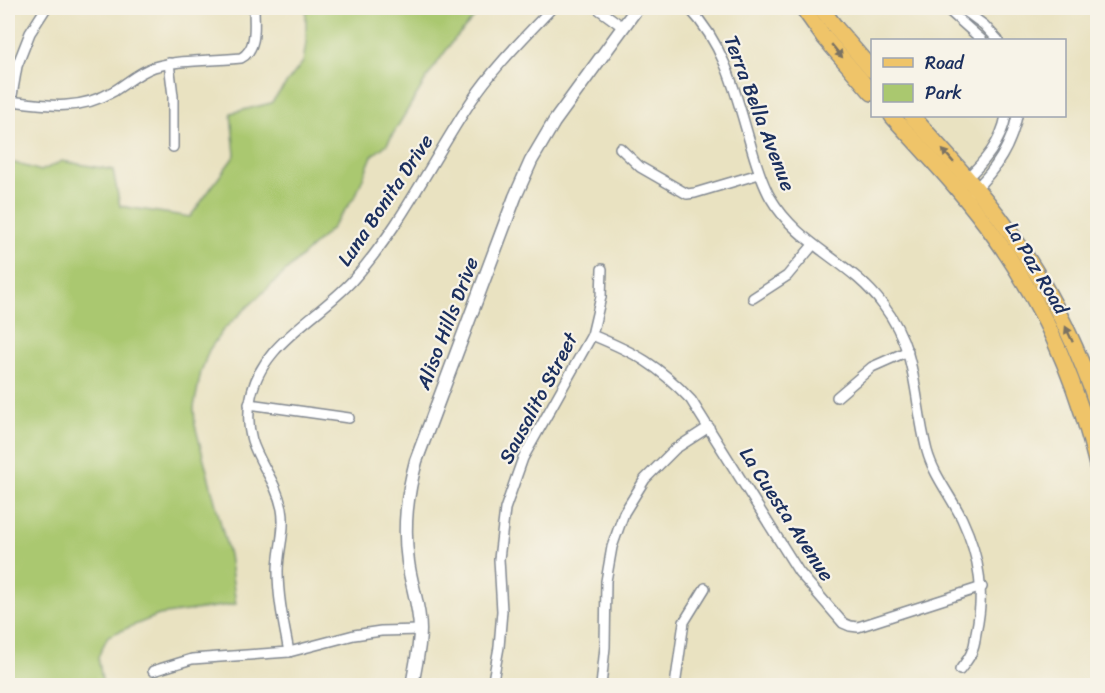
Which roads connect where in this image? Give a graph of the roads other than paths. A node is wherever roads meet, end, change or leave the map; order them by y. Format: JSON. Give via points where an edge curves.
{"nodes":[{"id":1,"x":46,"y":8,"type":"edge"},
{"id":2,"x":254,"y":8,"type":"edge"},
{"id":3,"x":552,"y":8,"type":"edge"},
{"id":4,"x":597,"y":8,"type":"edge"},
{"id":5,"x":637,"y":8,"type":"edge"},
{"id":6,"x":689,"y":8,"type":"edge"},
{"id":7,"x":803,"y":8,"type":"edge"},
{"id":8,"x":821,"y":8,"type":"edge"},
{"id":9,"x":946,"y":8,"type":"edge"},
{"id":10,"x":961,"y":8,"type":"edge"},
{"id":11,"x":623,"y":27,"type":"junction"},
{"id":12,"x":981,"y":39,"type":"edge"},
{"id":13,"x":997,"y":39,"type":"edge"},
{"id":14,"x":169,"y":63,"type":"junction"},
{"id":15,"x":871,"y":68,"type":"edge"},
{"id":16,"x":871,"y":91,"type":"edge"},
{"id":17,"x":11,"y":101,"type":"junction"},
{"id":18,"x":893,"y":117,"type":"edge"},
{"id":19,"x":913,"y":117,"type":"edge"},
{"id":20,"x":1006,"y":117,"type":"edge"},
{"id":21,"x":1017,"y":117,"type":"edge"},
{"id":22,"x":8,"y":119,"type":"edge"},
{"id":23,"x":173,"y":147,"type":"dead end"},
{"id":24,"x":620,"y":148,"type":"dead end"},
{"id":25,"x":759,"y":174,"type":"junction"},
{"id":26,"x":966,"y":188,"type":"junction"},
{"id":27,"x":813,"y":245,"type":"junction"},
{"id":28,"x":602,"y":269,"type":"dead end"},
{"id":29,"x":753,"y":298,"type":"dead end"},
{"id":30,"x":592,"y":336,"type":"junction"},
{"id":31,"x":908,"y":351,"type":"junction"},
{"id":32,"x":837,"y":397,"type":"dead end"},
{"id":33,"x":249,"y":404,"type":"junction"},
{"id":34,"x":1098,"y":408,"type":"edge"},
{"id":35,"x":350,"y":418,"type":"dead end"},
{"id":36,"x":709,"y":427,"type":"junction"},
{"id":37,"x":1098,"y":469,"type":"edge"},
{"id":38,"x":982,"y":587,"type":"junction"},
{"id":39,"x":705,"y":588,"type":"dead end"},
{"id":40,"x":420,"y":630,"type":"junction"},
{"id":41,"x":288,"y":652,"type":"junction"},
{"id":42,"x":960,"y":670,"type":"dead end"},
{"id":43,"x":153,"y":671,"type":"dead end"},
{"id":44,"x":412,"y":686,"type":"edge"},
{"id":45,"x":492,"y":686,"type":"edge"},
{"id":46,"x":601,"y":686,"type":"edge"},
{"id":47,"x":675,"y":686,"type":"edge"}],
"edges":[{"from":1,"to":17,"type":"street","via":[[30,33],[17,66]]},
{"from":2,"to":14,"type":"street","via":[[253,41],[248,54],[234,59]]},
{"from":3,"to":33,"type":"street","name":"Luna Bonita Drive","via":[[473,99],[405,209],[352,280],[264,362]]},
{"from":4,"to":11,"type":"street"},
{"from":5,"to":11,"type":"street","name":"Aliso Hills Drive"},
{"from":6,"to":25,"type":"street","name":"Terra Bella Avenue","via":[[721,53]]},
{"from":7,"to":16,"type":"main road","one_way":true},
{"from":8,"to":15,"type":"main road"},
{"from":9,"to":12,"type":"street"},
{"from":10,"to":13,"type":"street"},
{"from":11,"to":40,"type":"street","name":"Aliso Hills Drive","via":[[554,122],[531,161],[416,461],[407,493],[404,527]]},
{"from":14,"to":17,"type":"street","via":[[150,69],[92,101],[67,107]]},
{"from":14,"to":23,"type":"street"},
{"from":17,"to":22,"type":"street"},
{"from":18,"to":26,"type":"main road","name":"La Paz Road"},
{"from":26,"to":19,"type":"main road","name":"La Paz Road","one_way":true},
{"from":20,"to":26,"type":"street","via":[[988,158]]},
{"from":21,"to":26,"type":"street","via":[[1013,135],[997,164]]},
{"from":24,"to":25,"type":"street","via":[[640,167],[687,194]]},
{"from":25,"to":27,"type":"street","name":"Terra Bella Avenue","via":[[779,212]]},
{"from":34,"to":26,"type":"main road","name":"La Paz Road","one_way":true,"via":[[1058,310],[1023,252]]},
{"from":26,"to":37,"type":"main road","name":"La Paz Road","via":[[1014,263],[1061,352]]},
{"from":27,"to":29,"type":"street","via":[[787,276]]},
{"from":27,"to":31,"type":"street","name":"Terra Bella Avenue","via":[[866,285],[898,327]]},
{"from":28,"to":30,"type":"street","name":"Sausalito Street","via":[[601,297]]},
{"from":30,"to":36,"type":"street","name":"La Cuesta Avenue","via":[[651,363],[691,400]]},
{"from":30,"to":45,"type":"street","name":"Sausalito Street","via":[[523,458],[505,509],[499,559],[502,611]]},
{"from":31,"to":32,"type":"street","via":[[872,367]]},
{"from":31,"to":38,"type":"street","name":"Terra Bella Avenue","via":[[927,453],[972,544]]},
{"from":33,"to":35,"type":"street"},
{"from":33,"to":41,"type":"street","name":"Luna Bonita Drive","via":[[252,443],[282,509],[284,534],[278,568]]},
{"from":36,"to":38,"type":"street","name":"La Cuesta Avenue","via":[[799,572],[843,623],[858,627]]},
{"from":36,"to":46,"type":"street","via":[[675,449],[645,479],[624,513],[606,581]]},
{"from":38,"to":42,"type":"street","name":"Terra Bella Avenue","via":[[972,651]]},
{"from":39,"to":47,"type":"street","via":[[684,622]]},
{"from":40,"to":41,"type":"street","via":[[354,635]]},
{"from":40,"to":44,"type":"street","name":"Aliso Hills Drive"},
{"from":41,"to":43,"type":"street","via":[[192,659]]}]}
